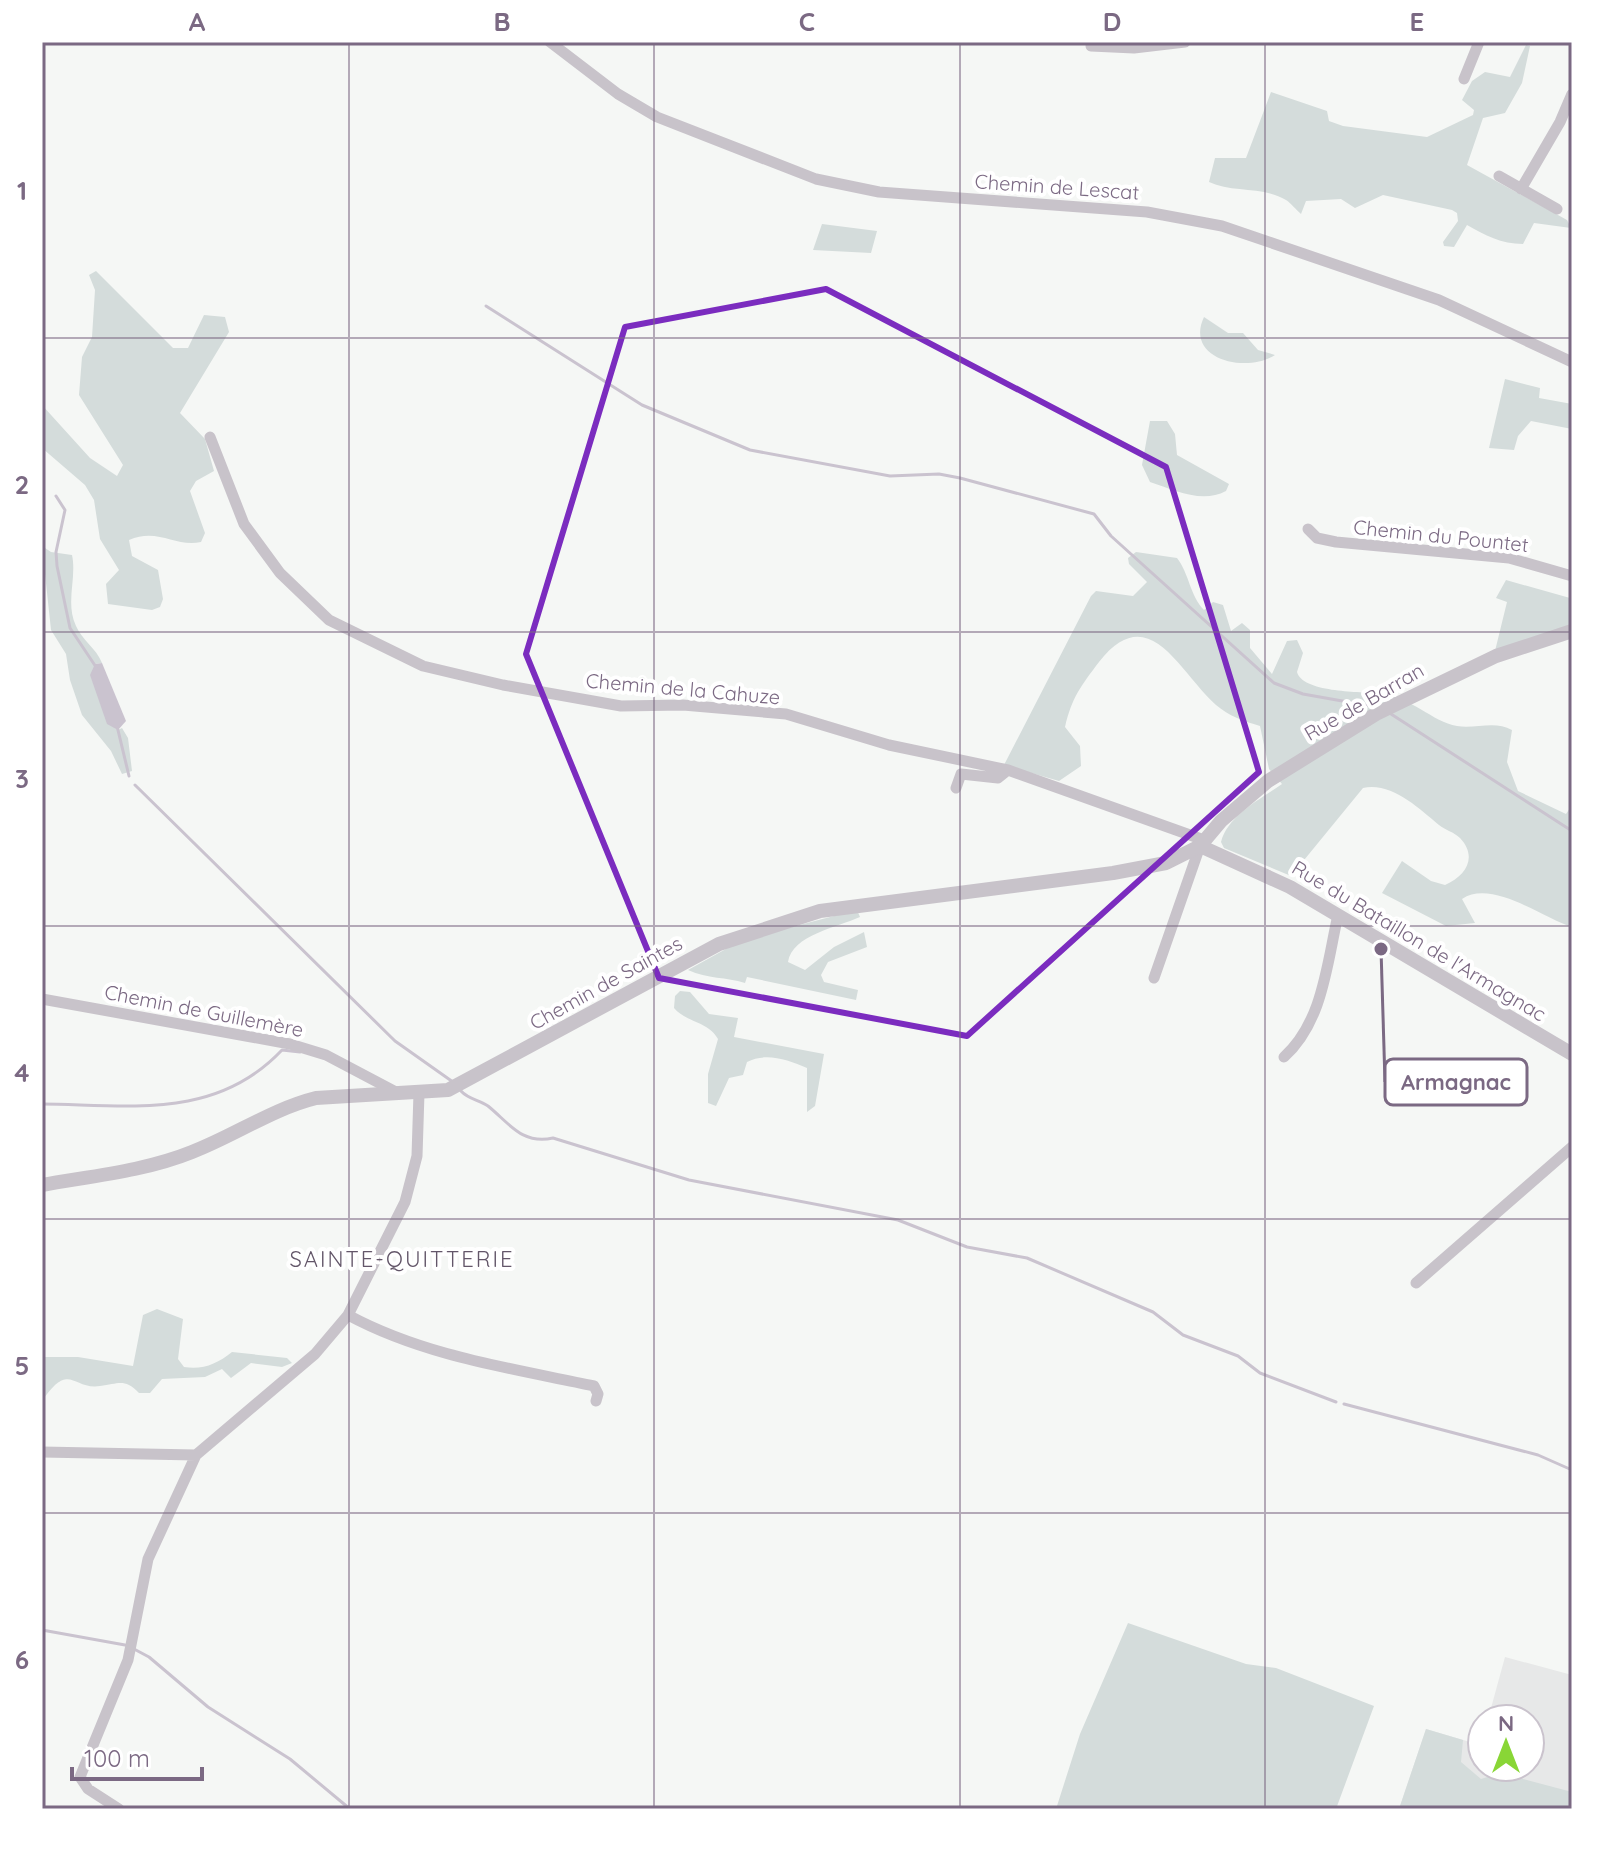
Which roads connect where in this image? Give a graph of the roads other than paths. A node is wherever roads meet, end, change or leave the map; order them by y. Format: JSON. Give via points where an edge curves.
{"nodes":[{"id":1,"x":550,"y":42,"type":"edge"},
{"id":2,"x":1185,"y":42,"type":"edge"},
{"id":3,"x":1479,"y":42,"type":"edge"},
{"id":4,"x":1134,"y":45,"type":"edge"},
{"id":5,"x":1091,"y":46,"type":"dead end"},
{"id":6,"x":1464,"y":79,"type":"dead end"},
{"id":7,"x":1572,"y":94,"type":"edge"},
{"id":8,"x":1499,"y":176,"type":"dead end"},
{"id":9,"x":1521,"y":189,"type":"junction"},
{"id":10,"x":1557,"y":209,"type":"dead end"},
{"id":11,"x":1572,"y":362,"type":"edge"},
{"id":12,"x":210,"y":437,"type":"dead end"},
{"id":13,"x":1308,"y":529,"type":"dead end"},
{"id":14,"x":1572,"y":576,"type":"edge"},
{"id":15,"x":1572,"y":631,"type":"edge"},
{"id":16,"x":1008,"y":770,"type":"junction"},
{"id":17,"x":956,"y":788,"type":"dead end"},
{"id":18,"x":1202,"y":843,"type":"junction"},
{"id":19,"x":1338,"y":915,"type":"junction"},
{"id":20,"x":1154,"y":978,"type":"dead end"},
{"id":21,"x":42,"y":999,"type":"edge"},
{"id":22,"x":1572,"y":1054,"type":"edge"},
{"id":23,"x":1284,"y":1057,"type":"dead end"},
{"id":24,"x":419,"y":1093,"type":"junction"},
{"id":25,"x":398,"y":1094,"type":"junction"},
{"id":26,"x":1572,"y":1147,"type":"edge"},
{"id":27,"x":42,"y":1185,"type":"edge"},
{"id":28,"x":1416,"y":1283,"type":"dead end"},
{"id":29,"x":348,"y":1315,"type":"junction"},
{"id":30,"x":596,"y":1401,"type":"dead end"},
{"id":31,"x":42,"y":1452,"type":"edge"},
{"id":32,"x":196,"y":1455,"type":"junction"},
{"id":33,"x":119,"y":1809,"type":"edge"}],
"edges":[{"from":1,"to":11,"type":"street","name":"Chemin de Lescat","via":[[657,117],[816,179],[879,192],[1147,212],[1222,226],[1439,300]]},
{"from":2,"to":4,"type":"street"},
{"from":3,"to":6,"type":"street"},
{"from":4,"to":5,"type":"street"},
{"from":7,"to":9,"type":"street"},
{"from":8,"to":9,"type":"street"},
{"from":9,"to":10,"type":"street"},
{"from":12,"to":16,"type":"street","name":"Chemin de la Cahuze","via":[[244,524],[280,573],[329,620],[423,666],[621,706],[683,705],[786,714],[889,745]]},
{"from":13,"to":14,"type":"street","name":"Chemin du Pountet","via":[[1317,538],[1336,542],[1509,558]]},
{"from":15,"to":18,"type":"street","name":"Rue de Barran","via":[[1496,656],[1376,714],[1243,800]]},
{"from":16,"to":17,"type":"street","via":[[998,778],[961,774]]},
{"from":16,"to":18,"type":"street","name":"Chemin de la Cahuze"},
{"from":18,"to":19,"type":"street","name":"Rue du Bataillon de l'Armagnac"},
{"from":18,"to":20,"type":"street"},
{"from":18,"to":24,"type":"street","name":"Chemin de Saintes","via":[[1188,854],[1145,868],[820,911],[746,933],[464,1083]]},
{"from":19,"to":22,"type":"street","name":"Rue du Bataillon de l'Armagnac"},
{"from":19,"to":23,"type":"street","via":[[1315,1014],[1298,1045]]},
{"from":21,"to":25,"type":"street","name":"Chemin de Guillemère","via":[[290,1044],[326,1055]]},
{"from":24,"to":25,"type":"street","name":"Chemin de Saintes"},
{"from":24,"to":29,"type":"street","via":[[417,1156],[401,1215]]},
{"from":25,"to":27,"type":"street","name":"Chemin de Saintes","via":[[296,1103],[190,1153]]},
{"from":26,"to":28,"type":"street"},
{"from":29,"to":30,"type":"street","via":[[418,1347],[594,1386]]},
{"from":29,"to":32,"type":"street","via":[[315,1354]]},
{"from":31,"to":32,"type":"street"},
{"from":32,"to":33,"type":"street","via":[[148,1559],[128,1660],[80,1777],[88,1789]]}]}
